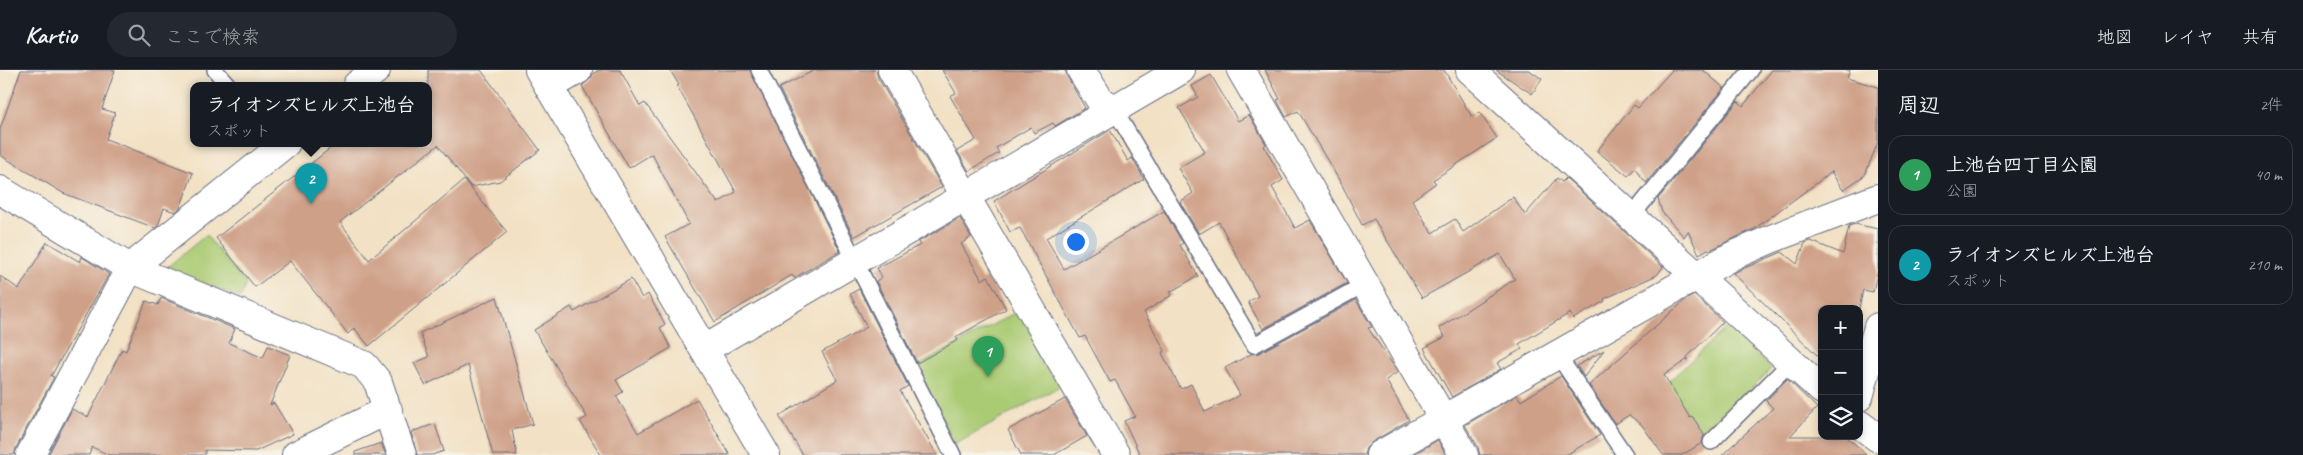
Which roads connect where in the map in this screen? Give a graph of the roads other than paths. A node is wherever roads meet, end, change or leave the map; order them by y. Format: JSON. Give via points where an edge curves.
{"nodes":[{"id":1,"x":215,"y":70,"type":"edge"},
{"id":2,"x":376,"y":70,"type":"edge"},
{"id":3,"x":578,"y":70,"type":"edge"},
{"id":4,"x":759,"y":70,"type":"edge"},
{"id":5,"x":892,"y":70,"type":"edge"},
{"id":6,"x":1081,"y":70,"type":"edge"},
{"id":7,"x":1181,"y":70,"type":"edge"},
{"id":8,"x":1241,"y":70,"type":"edge"},
{"id":9,"x":1470,"y":70,"type":"edge"},
{"id":10,"x":1750,"y":70,"type":"edge"},
{"id":11,"x":544,"y":78,"type":"edge"},
{"id":12,"x":225,"y":82,"type":"edge"},
{"id":13,"x":361,"y":82,"type":"edge"},
{"id":14,"x":1114,"y":109,"type":"junction"},
{"id":15,"x":276,"y":147,"type":"edge"},
{"id":16,"x":0,"y":190,"type":"edge"},
{"id":17,"x":965,"y":196,"type":"junction"},
{"id":18,"x":1878,"y":198,"type":"edge"},
{"id":19,"x":1631,"y":217,"type":"junction"},
{"id":20,"x":855,"y":261,"type":"junction"},
{"id":21,"x":130,"y":268,"type":"junction"},
{"id":22,"x":1695,"y":276,"type":"junction"},
{"id":23,"x":1364,"y":284,"type":"junction"},
{"id":24,"x":1878,"y":327,"type":"edge"},
{"id":25,"x":704,"y":349,"type":"junction"},
{"id":26,"x":1556,"y":354,"type":"junction"},
{"id":27,"x":1791,"y":362,"type":"junction"},
{"id":28,"x":1818,"y":386,"type":"edge"},
{"id":29,"x":1860,"y":395,"type":"edge"},
{"id":30,"x":388,"y":410,"type":"junction"},
{"id":31,"x":1443,"y":419,"type":"junction"},
{"id":32,"x":1863,"y":427,"type":"edge"},
{"id":33,"x":1878,"y":438,"type":"edge"},
{"id":34,"x":1711,"y":442,"type":"dead end"},
{"id":35,"x":30,"y":455,"type":"edge"},
{"id":36,"x":296,"y":455,"type":"edge"},
{"id":37,"x":402,"y":455,"type":"edge"},
{"id":38,"x":766,"y":455,"type":"edge"},
{"id":39,"x":953,"y":455,"type":"edge"},
{"id":40,"x":1116,"y":455,"type":"edge"},
{"id":41,"x":1380,"y":455,"type":"edge"},
{"id":42,"x":1464,"y":455,"type":"edge"},
{"id":43,"x":1625,"y":455,"type":"edge"}],
"edges":[{"from":1,"to":12,"type":"lane"},
{"from":2,"to":13,"type":"street"},
{"from":3,"to":11,"type":"street"},
{"from":4,"to":20,"type":"lane"},
{"from":5,"to":17,"type":"street"},
{"from":6,"to":14,"type":"street","via":[[1100,100]]},
{"from":7,"to":14,"type":"street"},
{"from":8,"to":23,"type":"street"},
{"from":9,"to":19,"type":"street"},
{"from":10,"to":19,"type":"lane"},
{"from":11,"to":25,"type":"street"},
{"from":14,"to":17,"type":"street"},
{"from":14,"to":23,"type":"lane","via":[[1254,345]]},
{"from":15,"to":21,"type":"street"},
{"from":16,"to":21,"type":"street"},
{"from":17,"to":20,"type":"street"},
{"from":17,"to":40,"type":"street"},
{"from":18,"to":22,"type":"street","via":[[1771,239]]},
{"from":19,"to":22,"type":"street"},
{"from":20,"to":25,"type":"street"},
{"from":20,"to":39,"type":"lane"},
{"from":21,"to":30,"type":"street","via":[[364,365],[378,382]]},
{"from":21,"to":35,"type":"street"},
{"from":22,"to":26,"type":"street"},
{"from":22,"to":27,"type":"street"},
{"from":23,"to":31,"type":"street"},
{"from":24,"to":29,"type":"street"},
{"from":25,"to":38,"type":"street"},
{"from":26,"to":31,"type":"street"},
{"from":26,"to":43,"type":"lane"},
{"from":27,"to":28,"type":"street"},
{"from":27,"to":34,"type":"lane"},
{"from":30,"to":36,"type":"street"},
{"from":30,"to":37,"type":"street"},
{"from":31,"to":41,"type":"street"},
{"from":31,"to":42,"type":"street"},
{"from":32,"to":33,"type":"street"}]}
